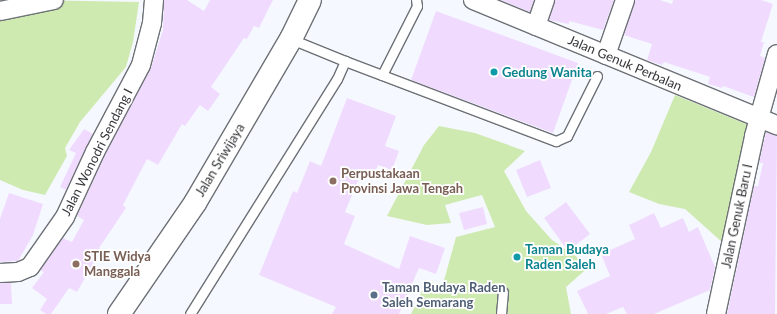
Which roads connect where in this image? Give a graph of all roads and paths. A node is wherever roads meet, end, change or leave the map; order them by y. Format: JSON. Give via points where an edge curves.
{"nodes":[{"id":1,"x":54,"y":0,"type":"edge"},
{"id":2,"x":154,"y":0,"type":"edge"},
{"id":3,"x":310,"y":0,"type":"edge"},
{"id":4,"x":416,"y":0,"type":"edge"},
{"id":5,"x":545,"y":0,"type":"edge"},
{"id":6,"x":625,"y":0,"type":"edge"},
{"id":7,"x":482,"y":2,"type":"edge"},
{"id":8,"x":1,"y":7,"type":"edge"},
{"id":9,"x":536,"y":26,"type":"junction"},
{"id":10,"x":291,"y":39,"type":"junction"},
{"id":11,"x":777,"y":54,"type":"edge"},
{"id":12,"x":606,"y":55,"type":"junction"},
{"id":13,"x":345,"y":61,"type":"junction"},
{"id":14,"x":382,"y":75,"type":"junction"},
{"id":15,"x":596,"y":76,"type":"dead end"},
{"id":16,"x":758,"y":118,"type":"junction"},
{"id":17,"x":777,"y":125,"type":"edge"},
{"id":18,"x":0,"y":272,"type":"edge"},
{"id":19,"x":503,"y":292,"type":"dead end"},
{"id":20,"x":119,"y":314,"type":"edge"},
{"id":21,"x":190,"y":314,"type":"edge"},
{"id":22,"x":501,"y":314,"type":"edge"},
{"id":23,"x":716,"y":314,"type":"edge"}],
"edges":[{"from":1,"to":8,"type":"street"},
{"from":2,"to":18,"type":"street","name":"Jalan Wonodri Sendang I","via":[[152,23],[141,65],[95,152],[65,217],[30,267],[18,272]]},
{"from":3,"to":10,"type":"main road","name":"Jalan Sriwijaya"},
{"from":4,"to":14,"type":"lane","via":[[417,6]]},
{"from":5,"to":9,"type":"street"},
{"from":6,"to":12,"type":"street"},
{"from":7,"to":9,"type":"street","name":"Jalan Genuk Perbalan"},
{"from":9,"to":12,"type":"street","name":"Jalan Genuk Perbalan"},
{"from":10,"to":13,"type":"lane"},
{"from":10,"to":20,"type":"main road","name":"Jalan Sriwijaya","via":[[195,203]]},
{"from":11,"to":16,"type":"street","name":"Jalan Genuk Baru I"},
{"from":12,"to":16,"type":"street","name":"Jalan Genuk Perbalan"},
{"from":13,"to":14,"type":"lane"},
{"from":13,"to":21,"type":"lane","via":[[337,79]]},
{"from":14,"to":15,"type":"lane","via":[[556,141],[567,136]]},
{"from":16,"to":17,"type":"street","name":"Jalan Genuk Perbalan"},
{"from":16,"to":23,"type":"street","name":"Jalan Genuk Baru I"},
{"from":19,"to":22,"type":"lane"}]}
